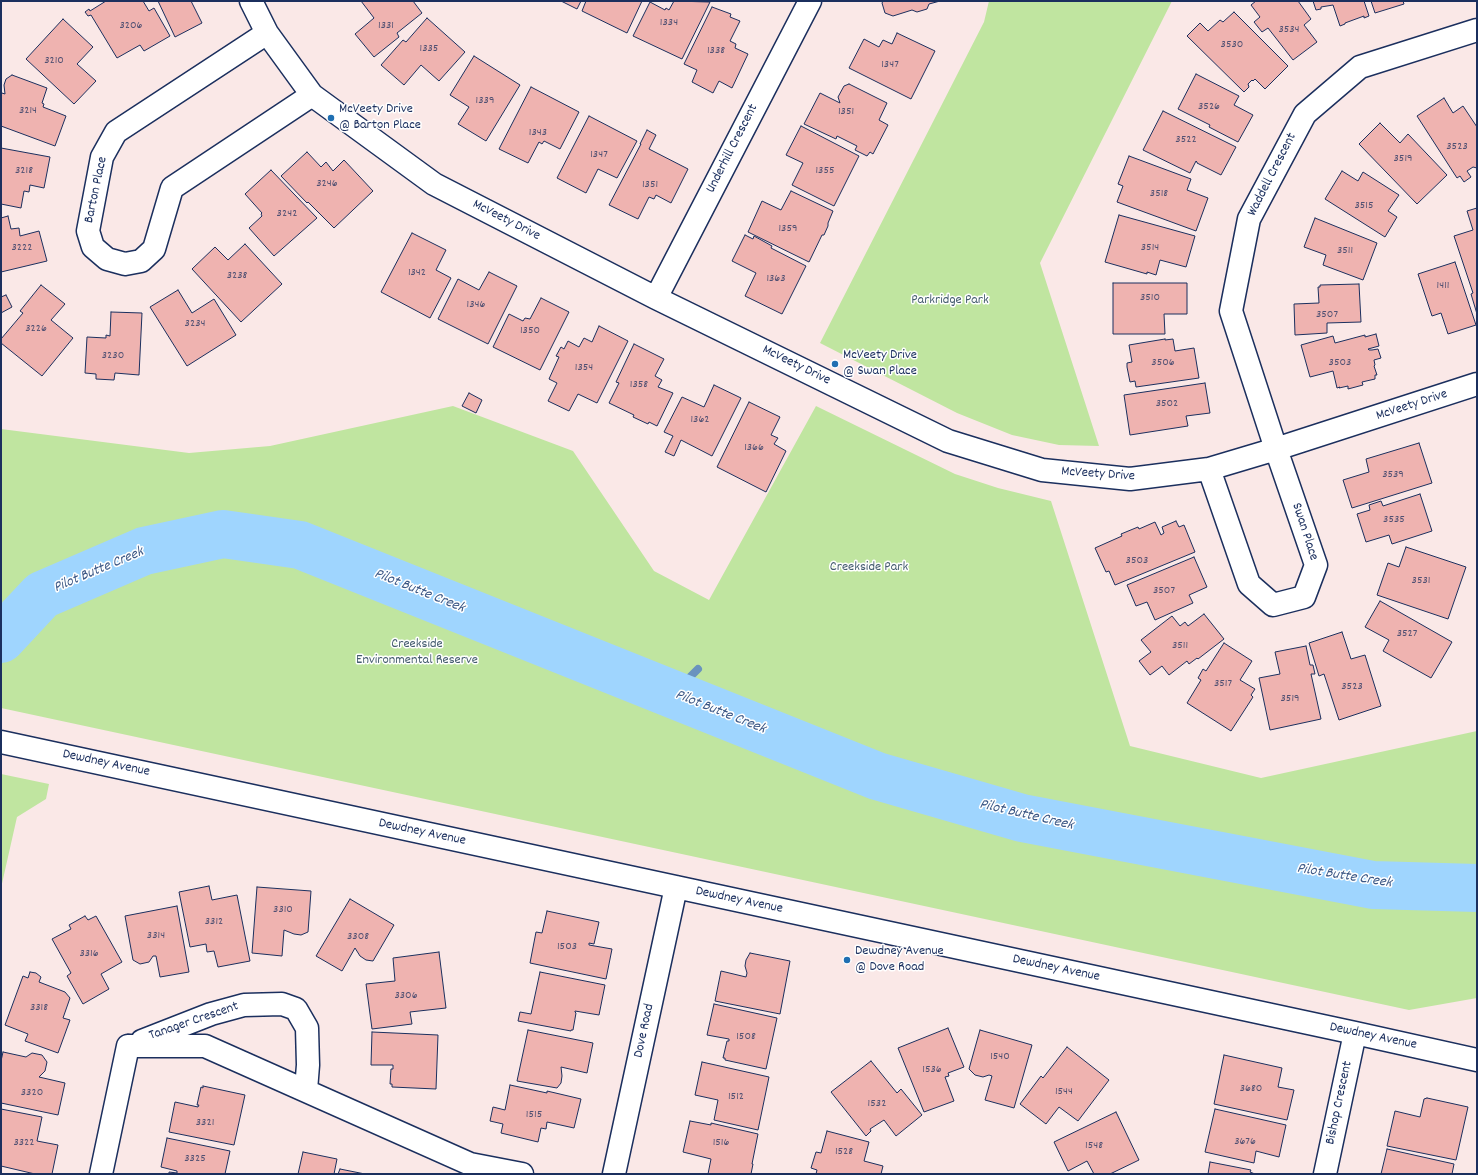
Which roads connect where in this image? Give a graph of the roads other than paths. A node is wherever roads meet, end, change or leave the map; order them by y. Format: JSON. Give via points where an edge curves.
{"nodes":[{"id":1,"x":252,"y":1,"type":"edge"},
{"id":2,"x":810,"y":1,"type":"edge"},
{"id":3,"x":1477,"y":30,"type":"edge"},
{"id":4,"x":267,"y":33,"type":"junction"},
{"id":5,"x":312,"y":95,"type":"junction"},
{"id":6,"x":656,"y":298,"type":"junction"},
{"id":7,"x":1477,"y":384,"type":"edge"},
{"id":8,"x":1276,"y":450,"type":"junction"},
{"id":9,"x":1209,"y":469,"type":"junction"},
{"id":10,"x":1,"y":742,"type":"edge"},
{"id":11,"x":676,"y":887,"type":"junction"},
{"id":12,"x":1355,"y":1033,"type":"junction"},
{"id":13,"x":128,"y":1046,"type":"junction"},
{"id":14,"x":1477,"y":1060,"type":"edge"},
{"id":15,"x":306,"y":1090,"type":"junction"},
{"id":16,"x":101,"y":1174,"type":"edge"},
{"id":17,"x":522,"y":1174,"type":"edge"},
{"id":18,"x":614,"y":1174,"type":"edge"},
{"id":19,"x":1325,"y":1174,"type":"edge"}],
"edges":[{"from":1,"to":4,"type":"street","name":"McVeety Drive"},
{"from":2,"to":6,"type":"street","name":"Underhill Crescent"},
{"from":3,"to":8,"type":"street","name":"Waddell Crescent","via":[[1360,67],[1304,114],[1249,220],[1232,311]]},
{"from":4,"to":5,"type":"street","name":"McVeety Drive"},
{"from":4,"to":5,"type":"street","name":"Barton Place","via":[[116,132],[102,157],[88,231],[93,248],[107,259],[125,264],[141,261],[154,248],[172,188]]},
{"from":5,"to":6,"type":"street","name":"McVeety Drive","via":[[434,184]]},
{"from":6,"to":9,"type":"street","name":"McVeety Drive","via":[[941,438],[1042,470],[1130,479]]},
{"from":7,"to":8,"type":"street","name":"McVeety Drive"},
{"from":8,"to":9,"type":"street","name":"McVeety Drive"},
{"from":8,"to":9,"type":"street","name":"Swan Place","via":[[1316,565],[1304,597],[1273,605],[1249,584]]},
{"from":10,"to":11,"type":"street","name":"Dewdney Avenue"},
{"from":11,"to":12,"type":"street","name":"Dewdney Avenue"},
{"from":11,"to":18,"type":"street","name":"Dove Road"},
{"from":12,"to":14,"type":"street","name":"Dewdney Avenue"},
{"from":12,"to":19,"type":"street","name":"Bishop Crescent"},
{"from":13,"to":15,"type":"street","name":"Tanager Crescent","via":[[206,1046]]},
{"from":13,"to":15,"type":"street","name":"Tanager Crescent","via":[[211,1014],[244,1005],[282,1004],[296,1010],[307,1028]]},
{"from":13,"to":16,"type":"street"},
{"from":15,"to":17,"type":"street","name":"Tanager Crescent","via":[[470,1164]]}]}
